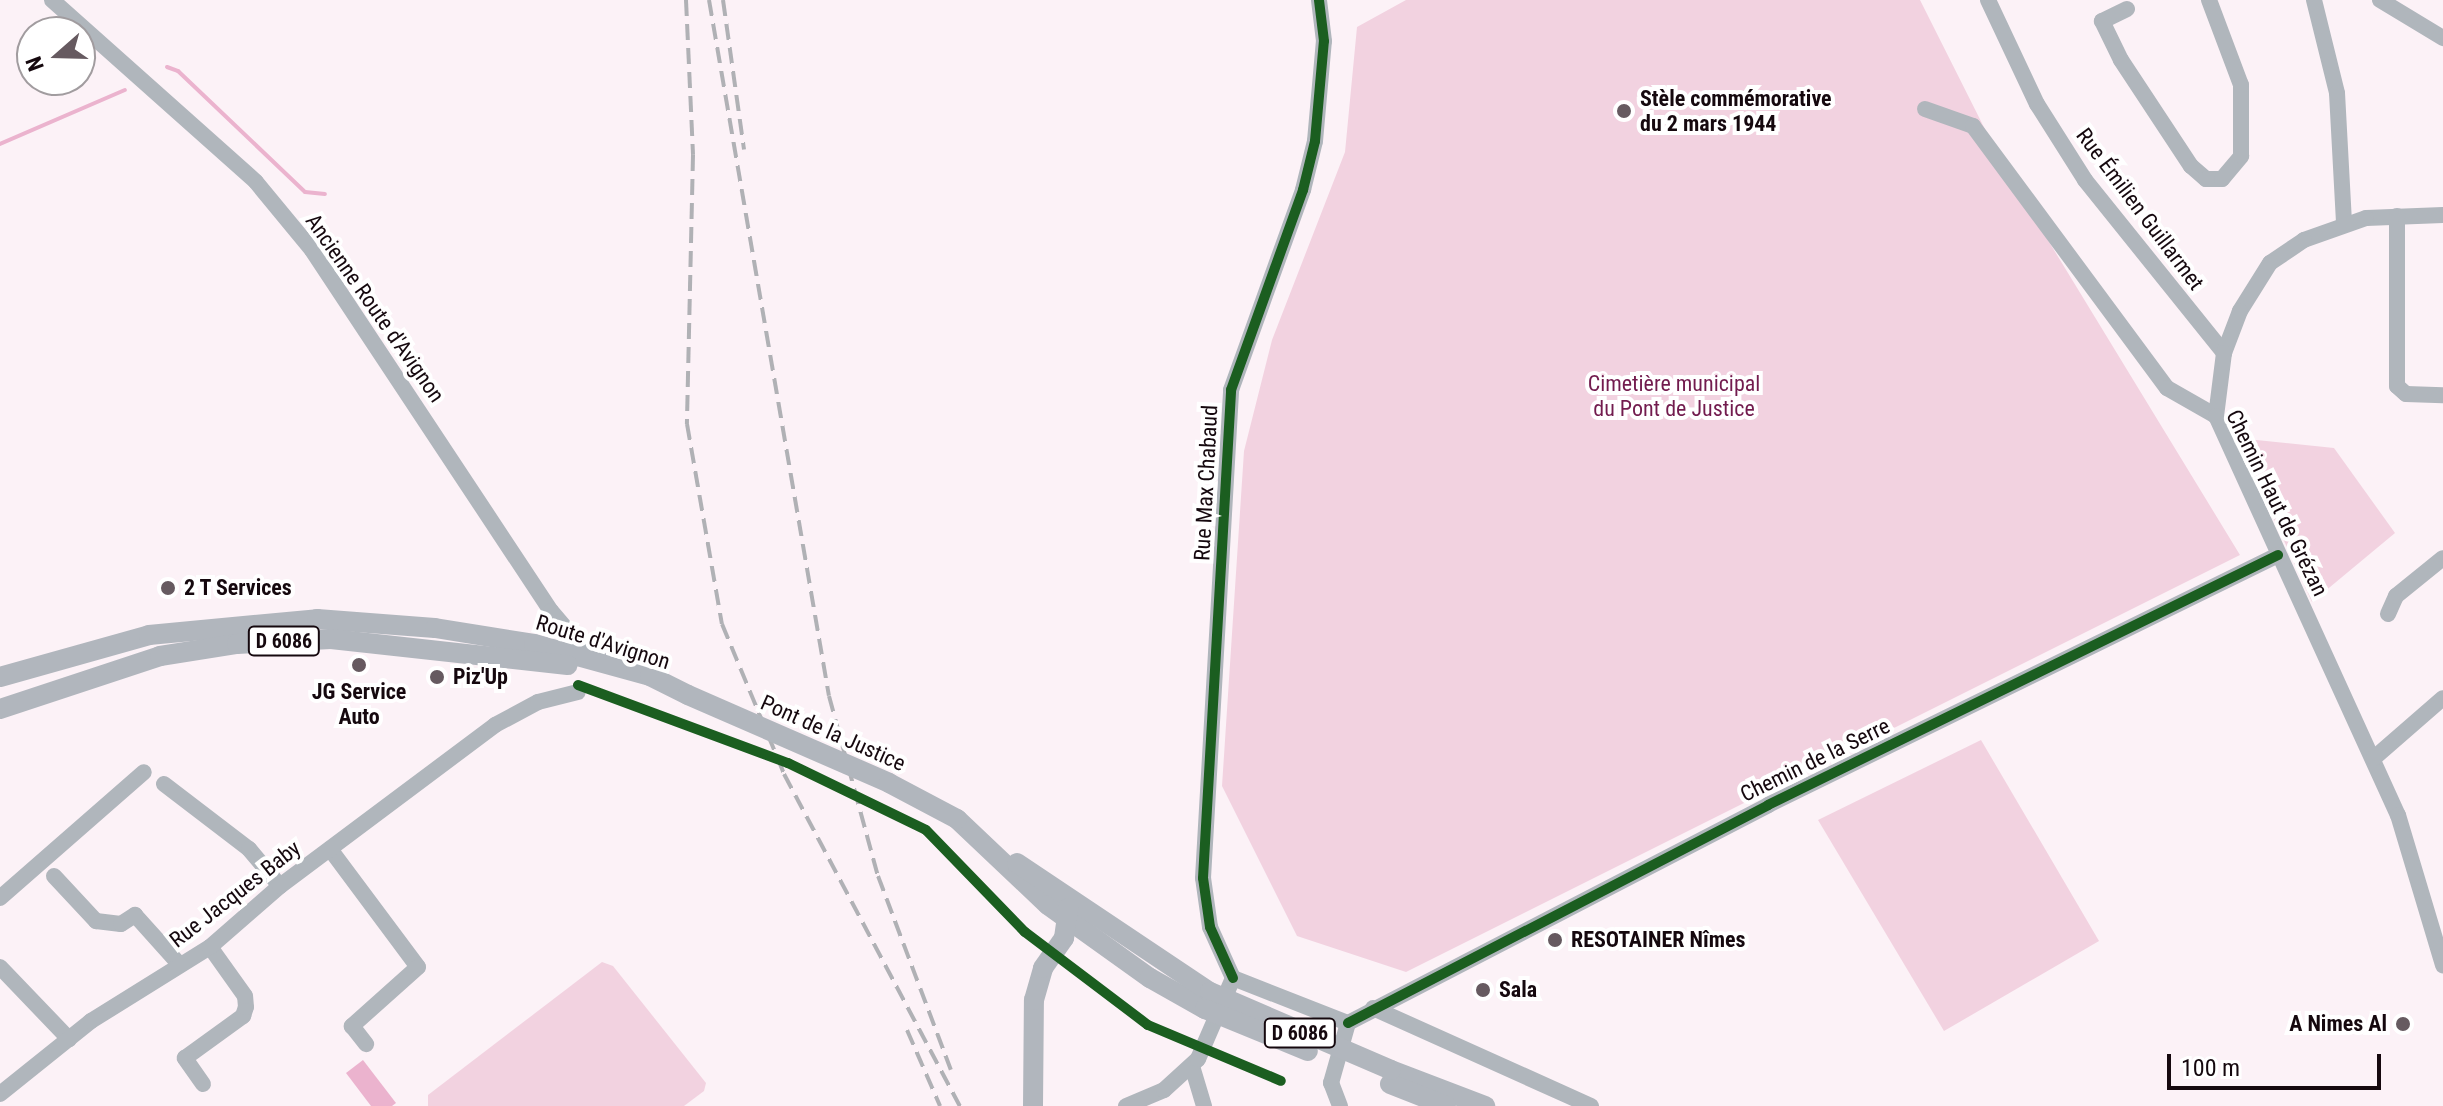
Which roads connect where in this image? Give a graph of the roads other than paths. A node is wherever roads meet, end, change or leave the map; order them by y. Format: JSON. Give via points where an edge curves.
{"nodes":[{"id":1,"x":52,"y":0,"type":"edge"},
{"id":2,"x":1319,"y":0,"type":"edge"},
{"id":3,"x":1988,"y":0,"type":"edge"},
{"id":4,"x":2209,"y":0,"type":"edge"},
{"id":5,"x":2380,"y":0,"type":"edge"},
{"id":6,"x":2320,"y":2,"type":"edge"},
{"id":7,"x":2127,"y":9,"type":"dead end"},
{"id":8,"x":2443,"y":38,"type":"edge"},
{"id":9,"x":1925,"y":109,"type":"dead end"},
{"id":10,"x":2443,"y":215,"type":"edge"},
{"id":11,"x":2397,"y":216,"type":"junction"},
{"id":12,"x":2344,"y":224,"type":"junction"},
{"id":13,"x":2224,"y":353,"type":"junction"},
{"id":14,"x":2443,"y":395,"type":"edge"},
{"id":15,"x":2216,"y":416,"type":"junction"},
{"id":16,"x":2278,"y":555,"type":"junction"},
{"id":17,"x":2443,"y":558,"type":"edge"},
{"id":18,"x":551,"y":611,"type":"junction"},
{"id":19,"x":2388,"y":614,"type":"dead end"},
{"id":20,"x":534,"y":644,"type":"junction"},
{"id":21,"x":592,"y":659,"type":"junction"},
{"id":22,"x":0,"y":677,"type":"edge"},
{"id":23,"x":578,"y":692,"type":"dead end"},
{"id":24,"x":688,"y":695,"type":"junction"},
{"id":25,"x":2443,"y":698,"type":"edge"},
{"id":26,"x":0,"y":709,"type":"edge"},
{"id":27,"x":2374,"y":758,"type":"junction"},
{"id":28,"x":144,"y":772,"type":"dead end"},
{"id":29,"x":164,"y":784,"type":"dead end"},
{"id":30,"x":957,"y":819,"type":"junction"},
{"id":31,"x":330,"y":849,"type":"junction"},
{"id":32,"x":54,"y":876,"type":"dead end"},
{"id":33,"x":280,"y":886,"type":"junction"},
{"id":34,"x":1068,"y":896,"type":"junction"},
{"id":35,"x":0,"y":898,"type":"edge"},
{"id":36,"x":1068,"y":921,"type":"junction"},
{"id":37,"x":210,"y":947,"type":"junction"},
{"id":38,"x":180,"y":965,"type":"junction"},
{"id":39,"x":2443,"y":965,"type":"edge"},
{"id":40,"x":0,"y":967,"type":"edge"},
{"id":41,"x":1233,"y":978,"type":"junction"},
{"id":42,"x":1207,"y":1000,"type":"junction"},
{"id":43,"x":1373,"y":1008,"type":"junction"},
{"id":44,"x":1348,"y":1023,"type":"junction"},
{"id":45,"x":69,"y":1039,"type":"junction"},
{"id":46,"x":366,"y":1044,"type":"dead end"},
{"id":47,"x":1192,"y":1066,"type":"junction"},
{"id":48,"x":1389,"y":1076,"type":"junction"},
{"id":49,"x":203,"y":1084,"type":"dead end"},
{"id":50,"x":0,"y":1094,"type":"edge"},
{"id":51,"x":1033,"y":1106,"type":"edge"},
{"id":52,"x":1126,"y":1106,"type":"edge"},
{"id":53,"x":1204,"y":1106,"type":"edge"},
{"id":54,"x":1340,"y":1106,"type":"edge"},
{"id":55,"x":1446,"y":1106,"type":"edge"},
{"id":56,"x":1485,"y":1106,"type":"edge"},
{"id":57,"x":1591,"y":1106,"type":"edge"}],
"edges":[{"from":1,"to":18,"type":"street","name":"Ancienne Route d'Avignon","via":[[256,182],[312,250]]},
{"from":2,"to":41,"type":"street","name":"Rue Max Chabaud","via":[[1324,41],[1315,141],[1303,190],[1231,390],[1203,878],[1210,927]]},
{"from":3,"to":13,"type":"street","name":"Rue Émilien Guillarmet","via":[[2037,104],[2085,180]]},
{"from":4,"to":7,"type":"street","via":[[2241,85],[2241,156],[2222,179],[2206,179],[2191,166],[2121,60],[2102,21]]},
{"from":5,"to":8,"type":"street"},
{"from":6,"to":12,"type":"street","via":[[2337,93]]},
{"from":9,"to":15,"type":"street","name":"Chemin Haut de Grézan","via":[[1973,126],[2167,388]]},
{"from":10,"to":11,"type":"street"},
{"from":11,"to":12,"type":"street"},
{"from":11,"to":14,"type":"street","via":[[2397,386],[2406,394]]},
{"from":12,"to":13,"type":"street","via":[[2304,240],[2270,263],[2240,311]]},
{"from":13,"to":15,"type":"street"},
{"from":15,"to":16,"type":"street","name":"Chemin Haut de Grézan"},
{"from":16,"to":27,"type":"street","name":"Chemin Haut de Grézan"},
{"from":16,"to":43,"type":"street","name":"Chemin de la Serre","via":[[1768,805]]},
{"from":17,"to":19,"type":"street","via":[[2396,596]]},
{"from":18,"to":20,"type":"street","via":[[546,636]]},
{"from":18,"to":21,"type":"street","name":"Ancienne Route d'Avignon"},
{"from":20,"to":21,"type":"main road","name":"Route d'Avignon","number":"D 6086"},
{"from":20,"to":22,"type":"main road","name":"Route d'Avignon","number":"D 6086","via":[[435,628],[317,619],[149,635]]},
{"from":21,"to":24,"type":"main road","name":"Route d'Avignon","number":"D 6086","via":[[650,676]]},
{"from":23,"to":31,"type":"street","name":"Rue Jacques Baby","via":[[538,702],[495,725]]},
{"from":24,"to":26,"type":"main road","name":"Route d'Avignon","number":"D 6086","via":[[638,687],[576,666],[331,639],[237,644],[160,656]]},
{"from":24,"to":30,"type":"main road","name":"Pont de la Justice","number":"D 6086","bridge":true,"via":[[889,783]]},
{"from":25,"to":27,"type":"street"},
{"from":27,"to":39,"type":"street","name":"Chemin Haut de Grézan","via":[[2398,815]]},
{"from":28,"to":35,"type":"street"},
{"from":29,"to":33,"type":"street","via":[[249,849]]},
{"from":30,"to":34,"type":"main road","number":"D 6086"},
{"from":30,"to":36,"type":"main road","number":"D 6086"},
{"from":31,"to":33,"type":"street","name":"Rue Jacques Baby"},
{"from":31,"to":46,"type":"street","via":[[418,967],[352,1026]]},
{"from":32,"to":38,"type":"street","via":[[96,921],[121,924],[135,915]]},
{"from":33,"to":37,"type":"street","name":"Rue Jacques Baby"},
{"from":34,"to":36,"type":"main road"},
{"from":34,"to":42,"type":"main road","number":"D 6086"},
{"from":36,"to":42,"type":"main road","number":"D 6086"},
{"from":36,"to":51,"type":"main road","via":[[1036,990]]},
{"from":37,"to":38,"type":"street","name":"Rue Jacques Baby"},
{"from":37,"to":49,"type":"street","via":[[245,996],[246,1007],[243,1016],[185,1058]]},
{"from":38,"to":45,"type":"street","name":"Rue Jacques Baby"},
{"from":40,"to":45,"type":"street"},
{"from":41,"to":44,"type":"street"},
{"from":41,"to":47,"type":"street","via":[[1205,1048]]},
{"from":42,"to":48,"type":"main road","number":"D 6086","bridge":true},
{"from":43,"to":44,"type":"street","name":"Chemin de la Serre"},
{"from":43,"to":57,"type":"street"},
{"from":44,"to":54,"type":"street","via":[[1331,1083]]},
{"from":45,"to":50,"type":"street","name":"Rue Jacques Baby"},
{"from":47,"to":52,"type":"street","via":[[1164,1090]]},
{"from":47,"to":53,"type":"street"},
{"from":48,"to":55,"type":"main road","number":"D 6086"},
{"from":48,"to":56,"type":"main road","number":"D 6086"}]}
